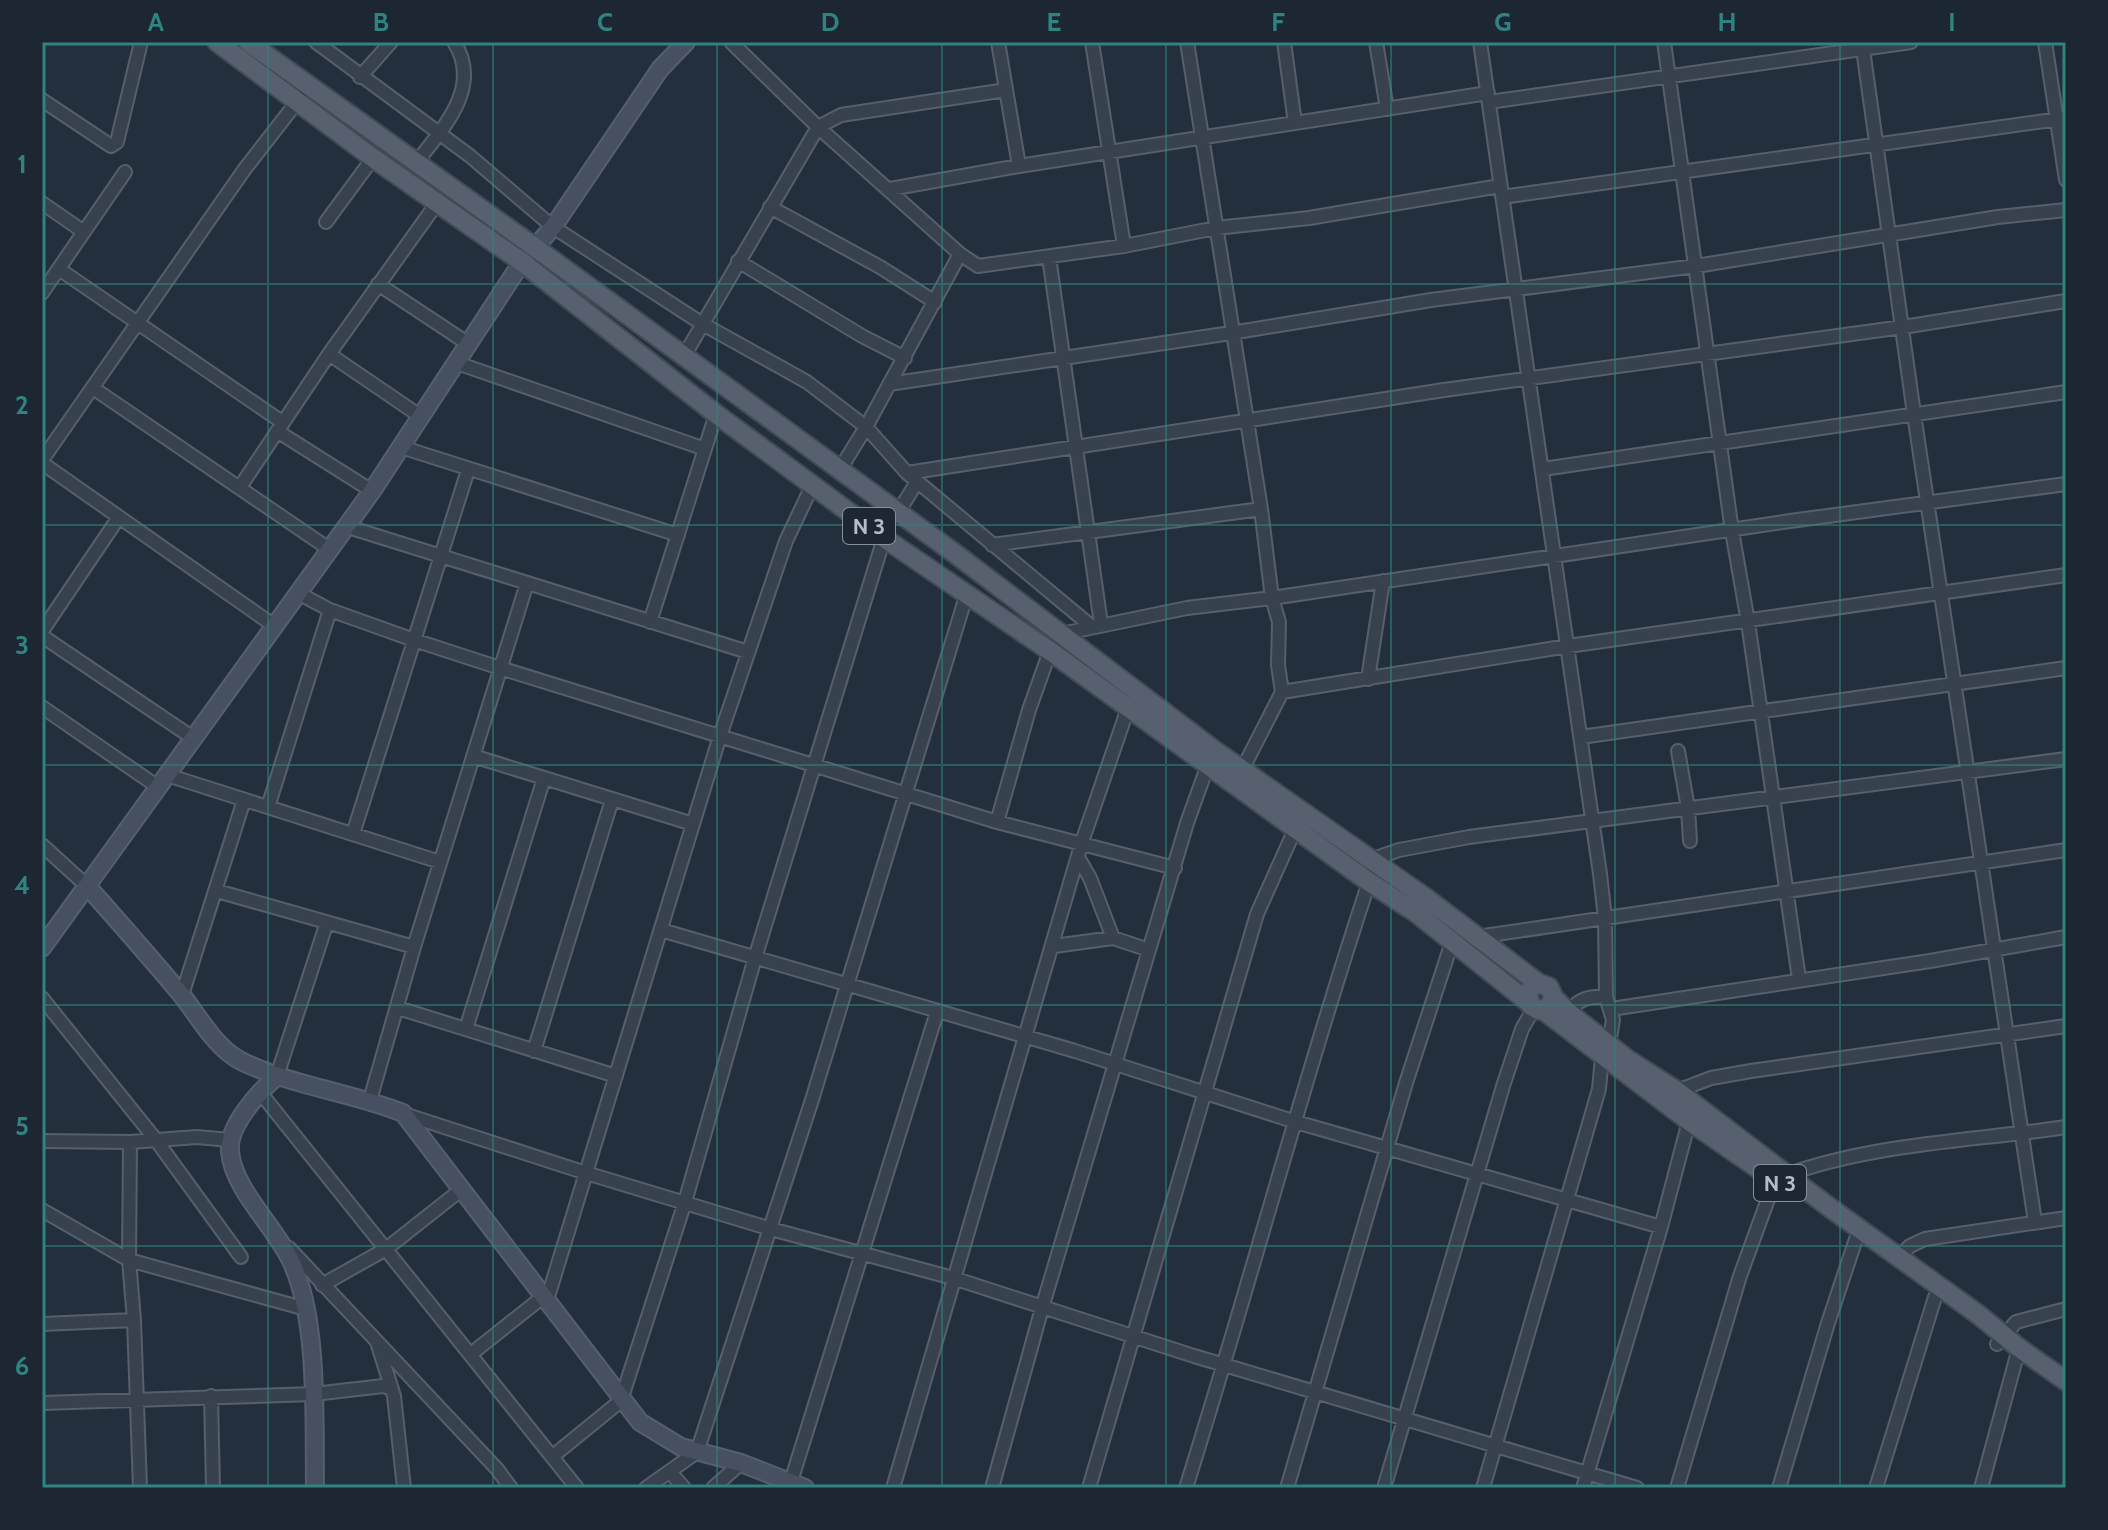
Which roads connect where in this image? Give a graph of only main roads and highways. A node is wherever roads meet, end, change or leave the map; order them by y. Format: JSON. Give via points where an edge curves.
{"nodes":[{"id":1,"x":217,"y":42,"type":"edge"},
{"id":2,"x":248,"y":42,"type":"edge"},
{"id":3,"x":1210,"y":758,"type":"junction"},
{"id":4,"x":1540,"y":1004,"type":"junction"},
{"id":5,"x":1606,"y":1051,"type":"junction"},
{"id":6,"x":1780,"y":1177,"type":"junction"},
{"id":7,"x":2000,"y":1339,"type":"junction"},
{"id":8,"x":2017,"y":1354,"type":"junction"},
{"id":9,"x":2066,"y":1381,"type":"edge"},
{"id":10,"x":2066,"y":1394,"type":"edge"}],
"edges":[{"from":1,"to":3,"type":"main road","number":"N 3","via":[[522,262],[884,538],[1128,708]]},
{"from":2,"to":3,"type":"main road","number":"N 3","via":[[1061,634]]},
{"from":3,"to":4,"type":"main road","number":"N 3","via":[[1369,882]]},
{"from":3,"to":4,"type":"main road","number":"N 3","via":[[1242,770],[1549,987]]},
{"from":4,"to":5,"type":"main road","number":"N 3"},
{"from":4,"to":5,"type":"main road","number":"N 3","via":[[1568,1012]]},
{"from":5,"to":6,"type":"main road","number":"N 3","via":[[1689,1121]]},
{"from":5,"to":6,"type":"main road","number":"N 3","via":[[1677,1091]]},
{"from":6,"to":7,"type":"main road","number":"N 3","via":[[1856,1239]]},
{"from":6,"to":7,"type":"main road","number":"N 3","via":[[1899,1257]]},
{"from":7,"to":8,"type":"main road","number":"N 3"},
{"from":8,"to":9,"type":"main road","number":"N 3"},
{"from":8,"to":10,"type":"main road","number":"N 3"}]}
